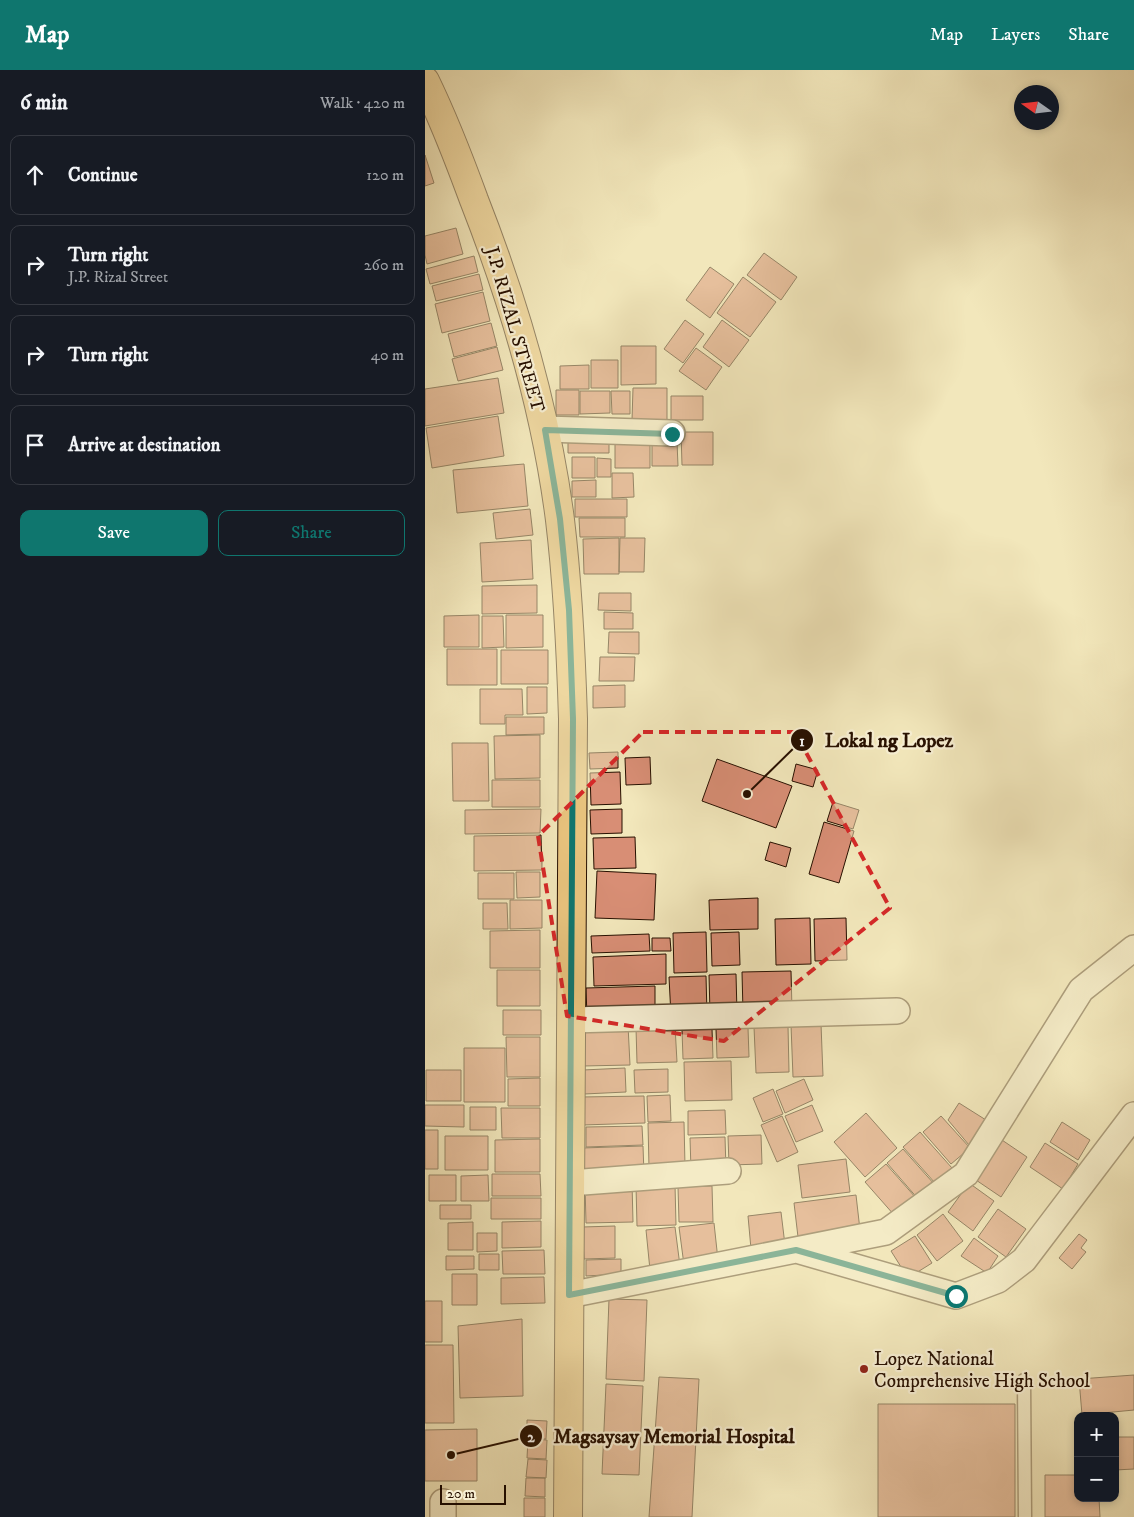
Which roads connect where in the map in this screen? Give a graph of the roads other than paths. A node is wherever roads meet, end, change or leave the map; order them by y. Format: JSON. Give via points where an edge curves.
{"nodes":[{"id":1,"x":425,"y":81,"type":"edge"},
{"id":2,"x":545,"y":430,"type":"junction"},
{"id":3,"x":672,"y":434,"type":"dead end"},
{"id":4,"x":1134,"y":948,"type":"edge"},
{"id":5,"x":897,"y":1011,"type":"dead end"},
{"id":6,"x":571,"y":1020,"type":"junction"},
{"id":7,"x":1134,"y":1115,"type":"edge"},
{"id":8,"x":728,"y":1172,"type":"dead end"},
{"id":9,"x":569,"y":1183,"type":"junction"},
{"id":10,"x":796,"y":1250,"type":"junction"},
{"id":11,"x":569,"y":1295,"type":"junction"},
{"id":12,"x":1024,"y":1380,"type":"dead end"},
{"id":13,"x":568,"y":1517,"type":"edge"},
{"id":14,"x":1025,"y":1517,"type":"edge"}],
"edges":[{"from":1,"to":2,"type":"main road","name":"J.P. RIZAL STREET","via":[[443,118],[491,245],[521,336]]},
{"from":2,"to":3,"type":"street"},
{"from":2,"to":6,"type":"main road","name":"J.P. RIZAL STREET","via":[[560,519],[569,610],[573,719]]},
{"from":4,"to":10,"type":"street","via":[[1081,990],[965,1174],[886,1232]]},
{"from":5,"to":6,"type":"street"},
{"from":6,"to":9,"type":"main road","name":"J.P. RIZAL STREET"},
{"from":7,"to":10,"type":"street","via":[[1024,1260],[998,1280],[956,1296]]},
{"from":8,"to":9,"type":"street"},
{"from":9,"to":11,"type":"main road","name":"J.P. RIZAL STREET"},
{"from":10,"to":11,"type":"street"},
{"from":11,"to":13,"type":"main road","name":"J.P. RIZAL STREET"},
{"from":12,"to":14,"type":"lane"}]}
